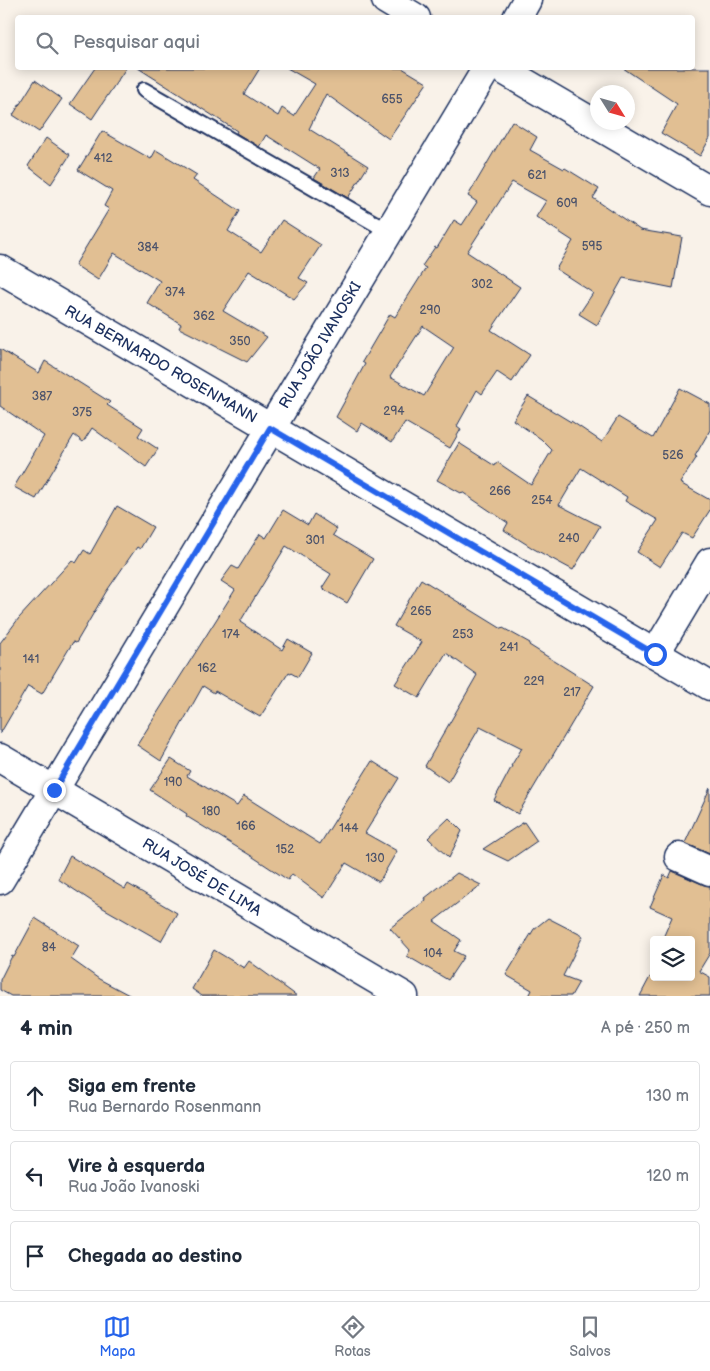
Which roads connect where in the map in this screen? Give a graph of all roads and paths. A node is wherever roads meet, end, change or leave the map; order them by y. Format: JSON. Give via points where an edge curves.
{"nodes":[{"id":1,"x":386,"y":0,"type":"edge"},
{"id":2,"x":527,"y":0,"type":"edge"},
{"id":3,"x":411,"y":15,"type":"edge"},
{"id":4,"x":519,"y":15,"type":"edge"},
{"id":5,"x":486,"y":70,"type":"edge"},
{"id":6,"x":503,"y":70,"type":"edge"},
{"id":7,"x":144,"y":90,"type":"dead end"},
{"id":8,"x":710,"y":191,"type":"edge"},
{"id":9,"x":388,"y":232,"type":"junction"},
{"id":10,"x":0,"y":269,"type":"edge"},
{"id":11,"x":270,"y":428,"type":"junction"},
{"id":12,"x":710,"y":562,"type":"edge"},
{"id":13,"x":655,"y":654,"type":"junction"},
{"id":14,"x":710,"y":686,"type":"edge"},
{"id":15,"x":0,"y":758,"type":"edge"},
{"id":16,"x":54,"y":790,"type":"junction"},
{"id":17,"x":679,"y":857,"type":"dead end"},
{"id":18,"x":710,"y":871,"type":"edge"},
{"id":19,"x":0,"y":880,"type":"edge"},
{"id":20,"x":404,"y":996,"type":"edge"}],
"edges":[{"from":1,"to":3,"type":"street"},
{"from":2,"to":4,"type":"street"},
{"from":5,"to":9,"type":"street","name":"RUA JOÃO IVANOSKI"},
{"from":6,"to":8,"type":"street"},
{"from":7,"to":9,"type":"lane"},
{"from":9,"to":11,"type":"street","name":"RUA JOÃO IVANOSKI"},
{"from":10,"to":11,"type":"street","name":"RUA BERNARDO ROSENMANN"},
{"from":11,"to":13,"type":"street","name":"RUA BERNARDO ROSENMANN"},
{"from":11,"to":16,"type":"street","name":"RUA JOÃO IVANOSKI"},
{"from":12,"to":13,"type":"street"},
{"from":13,"to":14,"type":"street","name":"RUA BERNARDO ROSENMANN"},
{"from":15,"to":16,"type":"street","name":"RUA JOSÉ DE LIMA"},
{"from":16,"to":19,"type":"street","name":"RUA JOÃO IVANOSKI"},
{"from":16,"to":20,"type":"street","name":"RUA JOSÉ DE LIMA"},
{"from":17,"to":18,"type":"street"}]}
